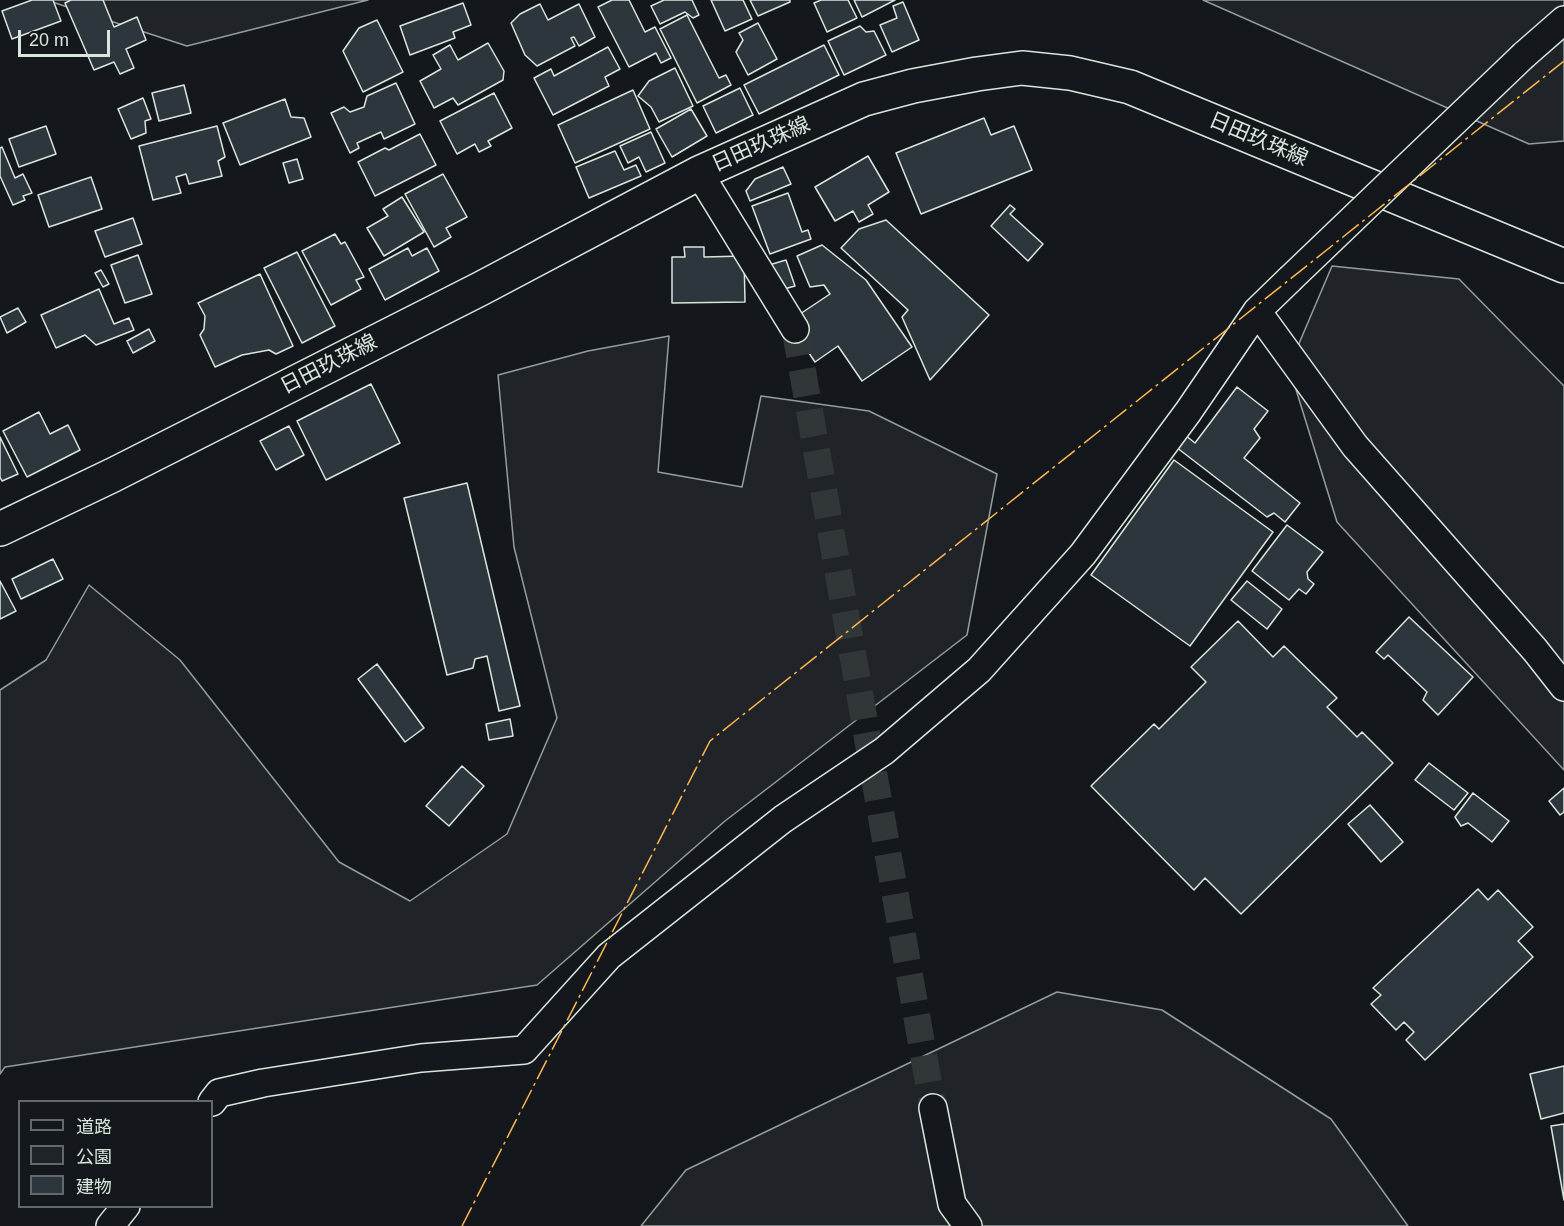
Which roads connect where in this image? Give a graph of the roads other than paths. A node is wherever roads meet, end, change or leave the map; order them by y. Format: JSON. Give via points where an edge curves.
{"nodes":[{"id":1,"x":1564,"y":20,"type":"edge"},
{"id":2,"x":699,"y":173,"type":"junction"},
{"id":3,"x":1564,"y":266,"type":"edge"},
{"id":4,"x":1257,"y":311,"type":"junction"},
{"id":5,"x":795,"y":329,"type":"tunnel mouth"},
{"id":6,"x":0,"y":529,"type":"edge"},
{"id":7,"x":1564,"y":687,"type":"edge"},
{"id":8,"x":213,"y":1101,"type":"edge"},
{"id":9,"x":933,"y":1108,"type":"tunnel mouth"},
{"id":10,"x":124,"y":1208,"type":"edge"},
{"id":11,"x":110,"y":1226,"type":"edge"},
{"id":12,"x":968,"y":1226,"type":"edge"}],
"edges":[{"from":1,"to":4,"type":"street","bridge":true},
{"from":2,"to":3,"type":"main road","name":"日田玖珠線","via":[[864,99],[924,84],[1022,68],[1070,73],[1130,87]]},
{"from":2,"to":5,"type":"street"},
{"from":2,"to":6,"type":"main road","name":"日田玖珠線","via":[[469,294]]},
{"from":4,"to":7,"type":"street","via":[[1355,446]]},
{"from":4,"to":8,"type":"street","via":[[1083,554],[979,670],[884,751],[783,819],[609,956],[524,1050],[421,1058],[263,1083],[219,1093]]},
{"from":9,"to":12,"type":"street","via":[[952,1204]]},
{"from":10,"to":11,"type":"street"}]}
